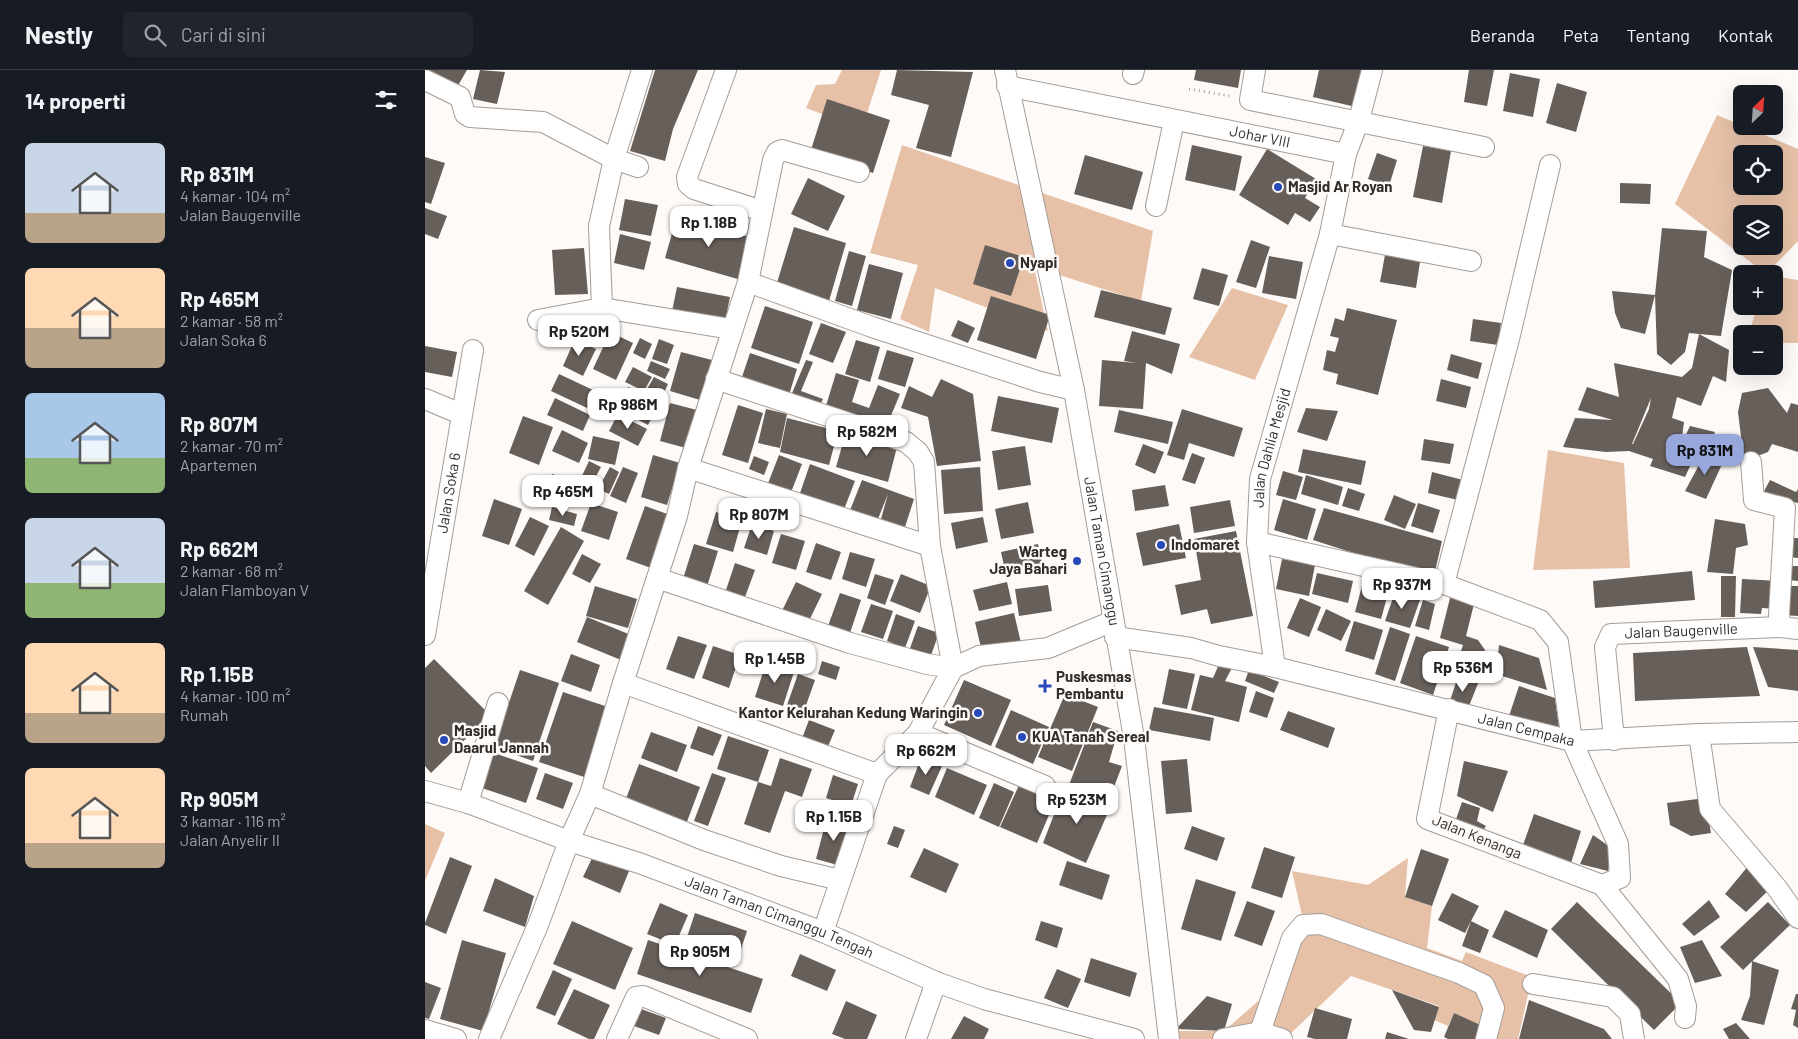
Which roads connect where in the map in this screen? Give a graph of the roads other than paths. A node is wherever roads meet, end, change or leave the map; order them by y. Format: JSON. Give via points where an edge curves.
{"nodes":[{"id":1,"x":642,"y":70,"type":"edge"},
{"id":2,"x":726,"y":70,"type":"edge"},
{"id":3,"x":1255,"y":70,"type":"edge"},
{"id":4,"x":1372,"y":70,"type":"edge"},
{"id":5,"x":1006,"y":78,"type":"edge"},
{"id":6,"x":425,"y":80,"type":"edge"},
{"id":7,"x":1359,"y":120,"type":"junction"},
{"id":8,"x":1173,"y":121,"type":"junction"},
{"id":9,"x":1484,"y":148,"type":"dead end"},
{"id":10,"x":1346,"y":154,"type":"junction"},
{"id":11,"x":614,"y":159,"type":"junction"},
{"id":12,"x":1549,"y":165,"type":"dead end"},
{"id":13,"x":638,"y":167,"type":"dead end"},
{"id":14,"x":859,"y":172,"type":"dead end"},
{"id":15,"x":1156,"y":206,"type":"dead end"},
{"id":16,"x":762,"y":211,"type":"junction"},
{"id":17,"x":1329,"y":234,"type":"junction"},
{"id":18,"x":1471,"y":261,"type":"dead end"},
{"id":19,"x":748,"y":282,"type":"junction"},
{"id":20,"x":602,"y":308,"type":"junction"},
{"id":21,"x":538,"y":320,"type":"dead end"},
{"id":22,"x":731,"y":329,"type":"junction"},
{"id":23,"x":473,"y":350,"type":"dead end"},
{"id":24,"x":716,"y":379,"type":"junction"},
{"id":25,"x":1074,"y":390,"type":"junction"},
{"id":26,"x":425,"y":399,"type":"edge"},
{"id":27,"x":461,"y":414,"type":"junction"},
{"id":28,"x":1751,"y":462,"type":"dead end"},
{"id":29,"x":688,"y":468,"type":"junction"},
{"id":30,"x":1257,"y":542,"type":"junction"},
{"id":31,"x":930,"y":546,"type":"junction"},
{"id":32,"x":657,"y":578,"type":"junction"},
{"id":33,"x":1444,"y":584,"type":"junction"},
{"id":34,"x":1790,"y":628,"type":"edge"},
{"id":35,"x":1114,"y":629,"type":"junction"},
{"id":36,"x":425,"y":635,"type":"edge"},
{"id":37,"x":1275,"y":667,"type":"junction"},
{"id":38,"x":953,"y":668,"type":"junction"},
{"id":39,"x":623,"y":683,"type":"junction"},
{"id":40,"x":498,"y":702,"type":"dead end"},
{"id":41,"x":1449,"y":709,"type":"junction"},
{"id":42,"x":1798,"y":732,"type":"edge"},
{"id":43,"x":918,"y":733,"type":"junction"},
{"id":44,"x":1699,"y":734,"type":"junction"},
{"id":45,"x":1614,"y":740,"type":"junction"},
{"id":46,"x":1571,"y":741,"type":"junction"},
{"id":47,"x":877,"y":774,"type":"junction"},
{"id":48,"x":1045,"y":786,"type":"dead end"},
{"id":49,"x":425,"y":791,"type":"edge"},
{"id":50,"x":590,"y":794,"type":"junction"},
{"id":51,"x":468,"y":803,"type":"junction"},
{"id":52,"x":569,"y":841,"type":"junction"},
{"id":53,"x":841,"y":880,"type":"junction"},
{"id":54,"x":1602,"y":885,"type":"junction"},
{"id":55,"x":1798,"y":918,"type":"edge"},
{"id":56,"x":823,"y":932,"type":"junction"},
{"id":57,"x":936,"y":982,"type":"junction"},
{"id":58,"x":1533,"y":984,"type":"dead end"},
{"id":59,"x":1685,"y":1018,"type":"dead end"},
{"id":60,"x":425,"y":1030,"type":"edge"},
{"id":61,"x":1260,"y":1032,"type":"junction"},
{"id":62,"x":456,"y":1039,"type":"edge"},
{"id":63,"x":489,"y":1039,"type":"edge"},
{"id":64,"x":617,"y":1039,"type":"edge"},
{"id":65,"x":747,"y":1039,"type":"edge"},
{"id":66,"x":916,"y":1039,"type":"edge"},
{"id":67,"x":1134,"y":1039,"type":"edge"},
{"id":68,"x":1169,"y":1039,"type":"edge"},
{"id":69,"x":1223,"y":1039,"type":"edge"},
{"id":70,"x":1282,"y":1039,"type":"edge"},
{"id":71,"x":1486,"y":1039,"type":"edge"},
{"id":72,"x":1634,"y":1039,"type":"edge"}],
"edges":[{"from":1,"to":11,"type":"street"},
{"from":2,"to":16,"type":"street","via":[[687,177],[688,184],[694,189]]},
{"from":3,"to":7,"type":"street","via":[[1250,100]]},
{"from":4,"to":7,"type":"street","name":"Jalan Dahlia Mesjid"},
{"from":5,"to":8,"type":"street","name":"Johar VIII"},
{"from":5,"to":25,"type":"street","name":"Jalan Taman Cimanggu"},
{"from":6,"to":11,"type":"street","via":[[460,98],[465,114],[470,117],[543,122]]},
{"from":7,"to":9,"type":"street"},
{"from":7,"to":10,"type":"street","name":"Jalan Dahlia Mesjid"},
{"from":8,"to":10,"type":"street","name":"Johar VIII"},
{"from":8,"to":15,"type":"street"},
{"from":10,"to":17,"type":"street","name":"Jalan Dahlia Mesjid"},
{"from":11,"to":13,"type":"street"},
{"from":11,"to":20,"type":"street","via":[[599,226]]},
{"from":12,"to":33,"type":"street","via":[[1509,339]]},
{"from":14,"to":16,"type":"street","via":[[782,150],[777,152]]},
{"from":16,"to":19,"type":"street"},
{"from":17,"to":18,"type":"street"},
{"from":17,"to":30,"type":"street","name":"Jalan Dahlia Mesjid","via":[[1260,478]]},
{"from":19,"to":22,"type":"street"},
{"from":19,"to":25,"type":"street","via":[[873,327],[1040,382]]},
{"from":20,"to":21,"type":"street"},
{"from":20,"to":22,"type":"street"},
{"from":22,"to":24,"type":"street"},
{"from":23,"to":27,"type":"street","name":"Jalan Soka 6"},
{"from":24,"to":29,"type":"street"},
{"from":24,"to":31,"type":"street","via":[[875,431],[913,447],[924,462]]},
{"from":25,"to":35,"type":"street","name":"Jalan Taman Cimanggu"},
{"from":26,"to":27,"type":"street"},
{"from":27,"to":36,"type":"street","name":"Jalan Soka 6"},
{"from":28,"to":34,"type":"street","via":[[1754,500],[1785,508],[1779,616]]},
{"from":29,"to":31,"type":"street"},
{"from":29,"to":32,"type":"street"},
{"from":30,"to":33,"type":"street"},
{"from":30,"to":37,"type":"street","name":"Jalan Dahlia Mesjid"},
{"from":31,"to":38,"type":"street"},
{"from":32,"to":38,"type":"street","via":[[850,643]]},
{"from":32,"to":39,"type":"street"},
{"from":33,"to":46,"type":"street","via":[[1540,620],[1557,642]]},
{"from":34,"to":45,"type":"street","name":"Jalan Baugenville","via":[[1611,634],[1605,647]]},
{"from":35,"to":37,"type":"street","name":"Jalan Cempaka"},
{"from":35,"to":38,"type":"street","via":[[1048,648],[979,656]]},
{"from":35,"to":68,"type":"street","name":"Jalan Taman Cimanggu","via":[[1134,738]]},
{"from":37,"to":41,"type":"street","name":"Jalan Cempaka"},
{"from":38,"to":43,"type":"street"},
{"from":39,"to":47,"type":"street"},
{"from":39,"to":50,"type":"street"},
{"from":40,"to":51,"type":"street"},
{"from":41,"to":46,"type":"street","name":"Jalan Cempaka"},
{"from":41,"to":54,"type":"street","name":"Jalan Kenanga","via":[[1427,819]]},
{"from":42,"to":44,"type":"street","name":"Jalan Cempaka"},
{"from":43,"to":47,"type":"street"},
{"from":43,"to":48,"type":"street"},
{"from":44,"to":45,"type":"street","name":"Jalan Cempaka"},
{"from":44,"to":55,"type":"street","via":[[1710,809],[1777,888]]},
{"from":45,"to":46,"type":"street","name":"Jalan Cempaka"},
{"from":46,"to":54,"type":"street","via":[[1618,844],[1620,878]]},
{"from":47,"to":53,"type":"street"},
{"from":49,"to":51,"type":"street","name":"Jalan Taman Cimanggu Tengah"},
{"from":50,"to":52,"type":"street"},
{"from":50,"to":53,"type":"street","via":[[721,846],[781,866]]},
{"from":51,"to":52,"type":"street","name":"Jalan Taman Cimanggu Tengah"},
{"from":52,"to":56,"type":"street","name":"Jalan Taman Cimanggu Tengah","via":[[639,863]]},
{"from":52,"to":63,"type":"street","via":[[538,925]]},
{"from":53,"to":56,"type":"street"},
{"from":54,"to":59,"type":"street","via":[[1678,979],[1686,1006]]},
{"from":56,"to":57,"type":"street","name":"Jalan Taman Cimanggu Tengah"},
{"from":57,"to":66,"type":"street"},
{"from":57,"to":67,"type":"street","name":"Jalan Taman Cimanggu Tengah"},
{"from":58,"to":72,"type":"street","via":[[1613,997],[1630,1014]]},
{"from":60,"to":62,"type":"street"},
{"from":61,"to":69,"type":"street"},
{"from":61,"to":70,"type":"street"},
{"from":61,"to":71,"type":"street","via":[[1292,938],[1303,925],[1321,924],[1484,985],[1494,1008]]},
{"from":64,"to":65,"type":"street","via":[[635,997],[643,996]]}]}
